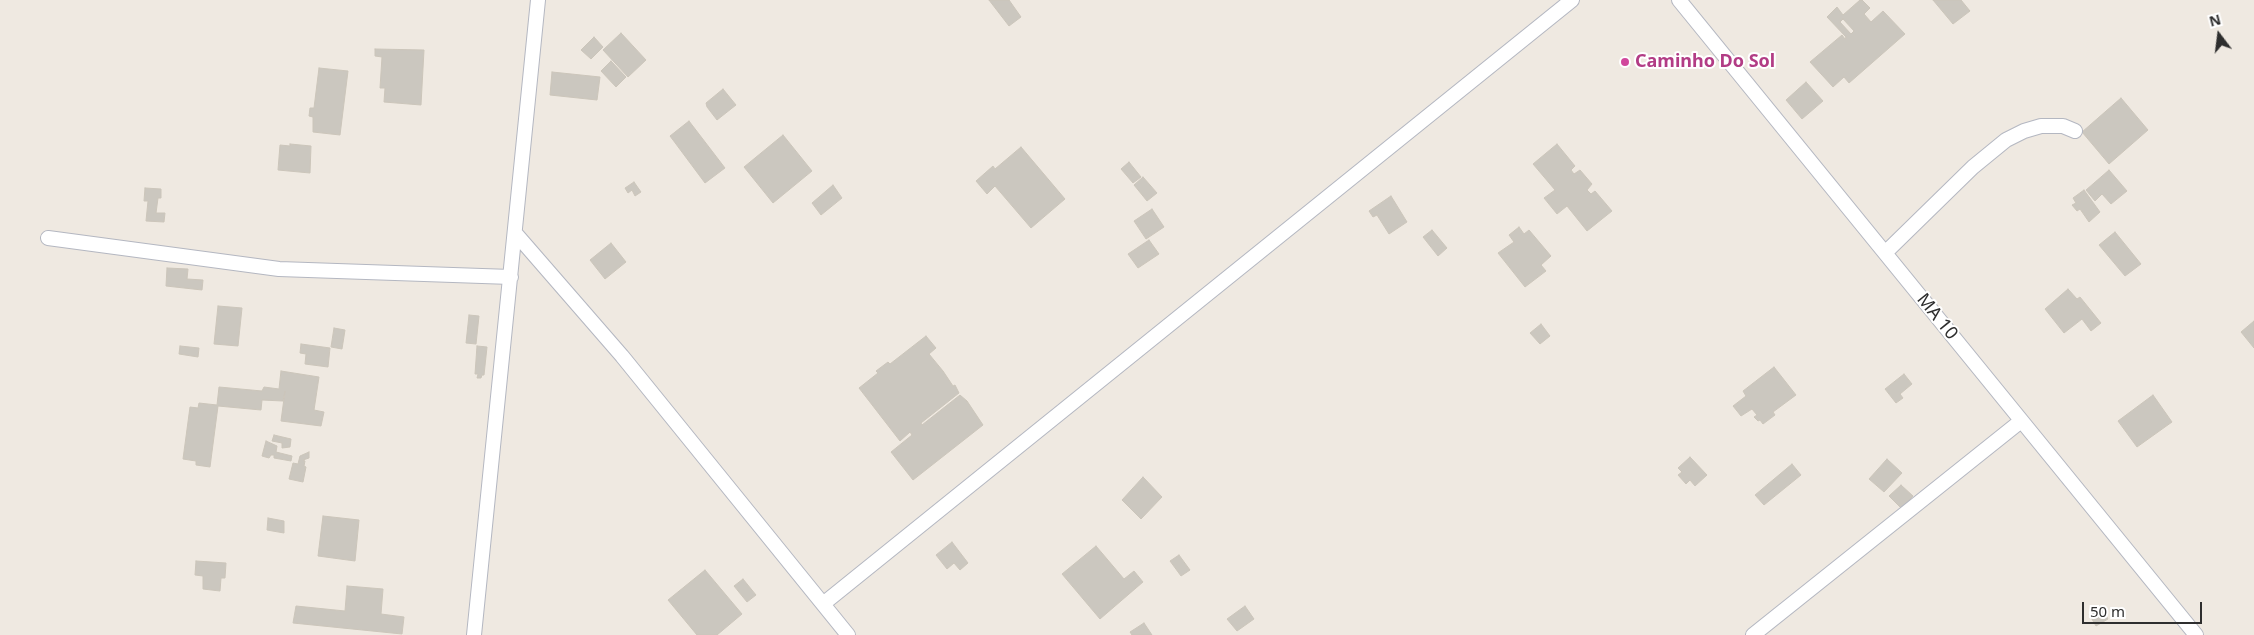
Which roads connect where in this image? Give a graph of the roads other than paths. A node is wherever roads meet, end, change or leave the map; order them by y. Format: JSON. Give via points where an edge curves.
{"nodes":[{"id":1,"x":538,"y":0,"type":"edge"},
{"id":2,"x":1572,"y":0,"type":"edge"},
{"id":3,"x":1679,"y":0,"type":"edge"},
{"id":4,"x":2075,"y":131,"type":"dead end"},
{"id":5,"x":516,"y":234,"type":"junction"},
{"id":6,"x":48,"y":238,"type":"dead end"},
{"id":7,"x":1884,"y":252,"type":"junction"},
{"id":8,"x":511,"y":277,"type":"junction"},
{"id":9,"x":2022,"y":421,"type":"junction"},
{"id":10,"x":822,"y":604,"type":"junction"},
{"id":11,"x":474,"y":635,"type":"edge"},
{"id":12,"x":848,"y":635,"type":"edge"},
{"id":13,"x":1753,"y":635,"type":"edge"},
{"id":14,"x":2196,"y":635,"type":"edge"}],
"edges":[{"from":1,"to":5,"type":"street"},
{"from":2,"to":10,"type":"street"},
{"from":3,"to":7,"type":"street","name":"MA 10"},
{"from":4,"to":7,"type":"street","via":[[2063,126],[2041,126],[2006,140]]},
{"from":5,"to":8,"type":"street"},
{"from":5,"to":10,"type":"street","via":[[622,356]]},
{"from":6,"to":8,"type":"street","via":[[279,269]]},
{"from":7,"to":9,"type":"street","name":"MA 10"},
{"from":8,"to":11,"type":"street"},
{"from":9,"to":13,"type":"street"},
{"from":9,"to":14,"type":"street","name":"MA 10"},
{"from":10,"to":12,"type":"street"}]}
